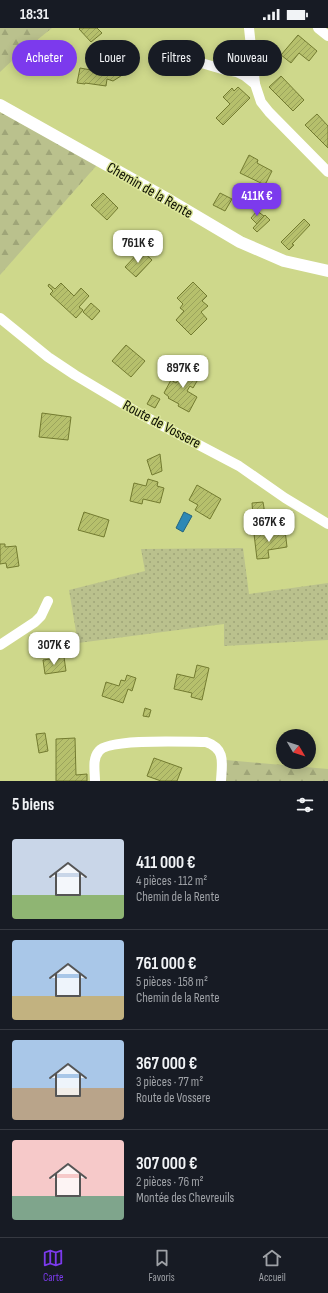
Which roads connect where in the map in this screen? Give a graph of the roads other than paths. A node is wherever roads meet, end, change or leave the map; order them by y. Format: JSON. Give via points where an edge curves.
{"nodes":[{"id":1,"x":249,"y":28,"type":"edge"},
{"id":2,"x":318,"y":28,"type":"edge"},
{"id":3,"x":328,"y":36,"type":"edge"},
{"id":4,"x":205,"y":64,"type":"edge"},
{"id":5,"x":255,"y":84,"type":"junction"},
{"id":6,"x":0,"y":105,"type":"edge"},
{"id":7,"x":328,"y":172,"type":"edge"},
{"id":8,"x":328,"y":271,"type":"edge"},
{"id":9,"x":0,"y":318,"type":"edge"},
{"id":10,"x":328,"y":524,"type":"edge"},
{"id":11,"x":48,"y":601,"type":"dead end"},
{"id":12,"x":0,"y":645,"type":"edge"},
{"id":13,"x":95,"y":781,"type":"edge"},
{"id":14,"x":221,"y":781,"type":"edge"}],
"edges":[{"from":1,"to":5,"type":"street"},
{"from":2,"to":3,"type":"street"},
{"from":4,"to":5,"type":"street","via":[[237,72]]},
{"from":5,"to":7,"type":"street","via":[[261,102],[269,112]]},
{"from":6,"to":8,"type":"street","name":"Chemin de la Rente","via":[[240,242],[284,261]]},
{"from":9,"to":10,"type":"street","name":"Route de Vossere","via":[[48,357],[75,375],[142,415],[239,466]]},
{"from":11,"to":12,"type":"street","via":[[35,622]]},
{"from":13,"to":14,"type":"street","via":[[94,758],[99,750],[106,746],[121,743],[206,742],[219,749],[222,757]]}]}
